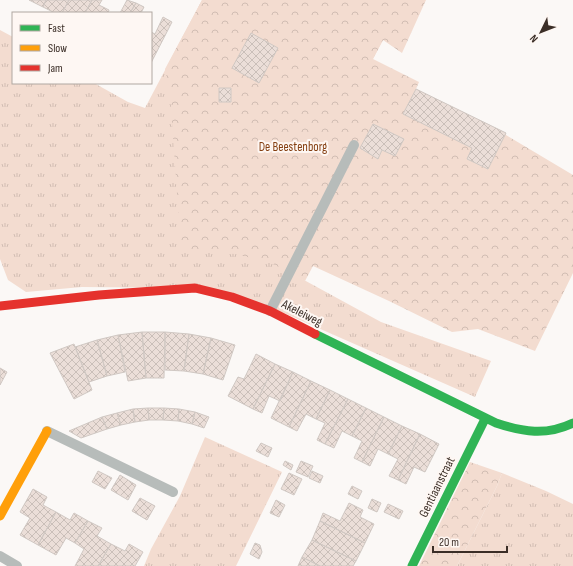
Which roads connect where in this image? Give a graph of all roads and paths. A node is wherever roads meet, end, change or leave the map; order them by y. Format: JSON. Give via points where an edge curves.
{"nodes":[{"id":1,"x":354,"y":146,"type":"dead end"},
{"id":2,"x":0,"y":306,"type":"edge"},
{"id":3,"x":270,"y":311,"type":"junction"},
{"id":4,"x":485,"y":419,"type":"junction"},
{"id":5,"x":573,"y":423,"type":"edge"},
{"id":6,"x":47,"y":431,"type":"joint"},
{"id":7,"x":173,"y":492,"type":"dead end"},
{"id":8,"x":0,"y":516,"type":"edge"},
{"id":9,"x":0,"y":556,"type":"edge"},
{"id":10,"x":17,"y":566,"type":"edge"},
{"id":11,"x":412,"y":566,"type":"edge"}],
"edges":[{"from":1,"to":3,"type":"lane"},
{"from":2,"to":3,"type":"street","name":"Akeleiweg","via":[[195,288],[232,297]]},
{"from":3,"to":4,"type":"street","name":"Akeleiweg"},
{"from":4,"to":5,"type":"street","name":"Akeleiweg","via":[[530,433],[557,430]]},
{"from":4,"to":11,"type":"street","name":"Gentiaanstraat"},
{"from":6,"to":7,"type":"lane"},
{"from":6,"to":8,"type":"street"},
{"from":9,"to":10,"type":"lane"}]}
